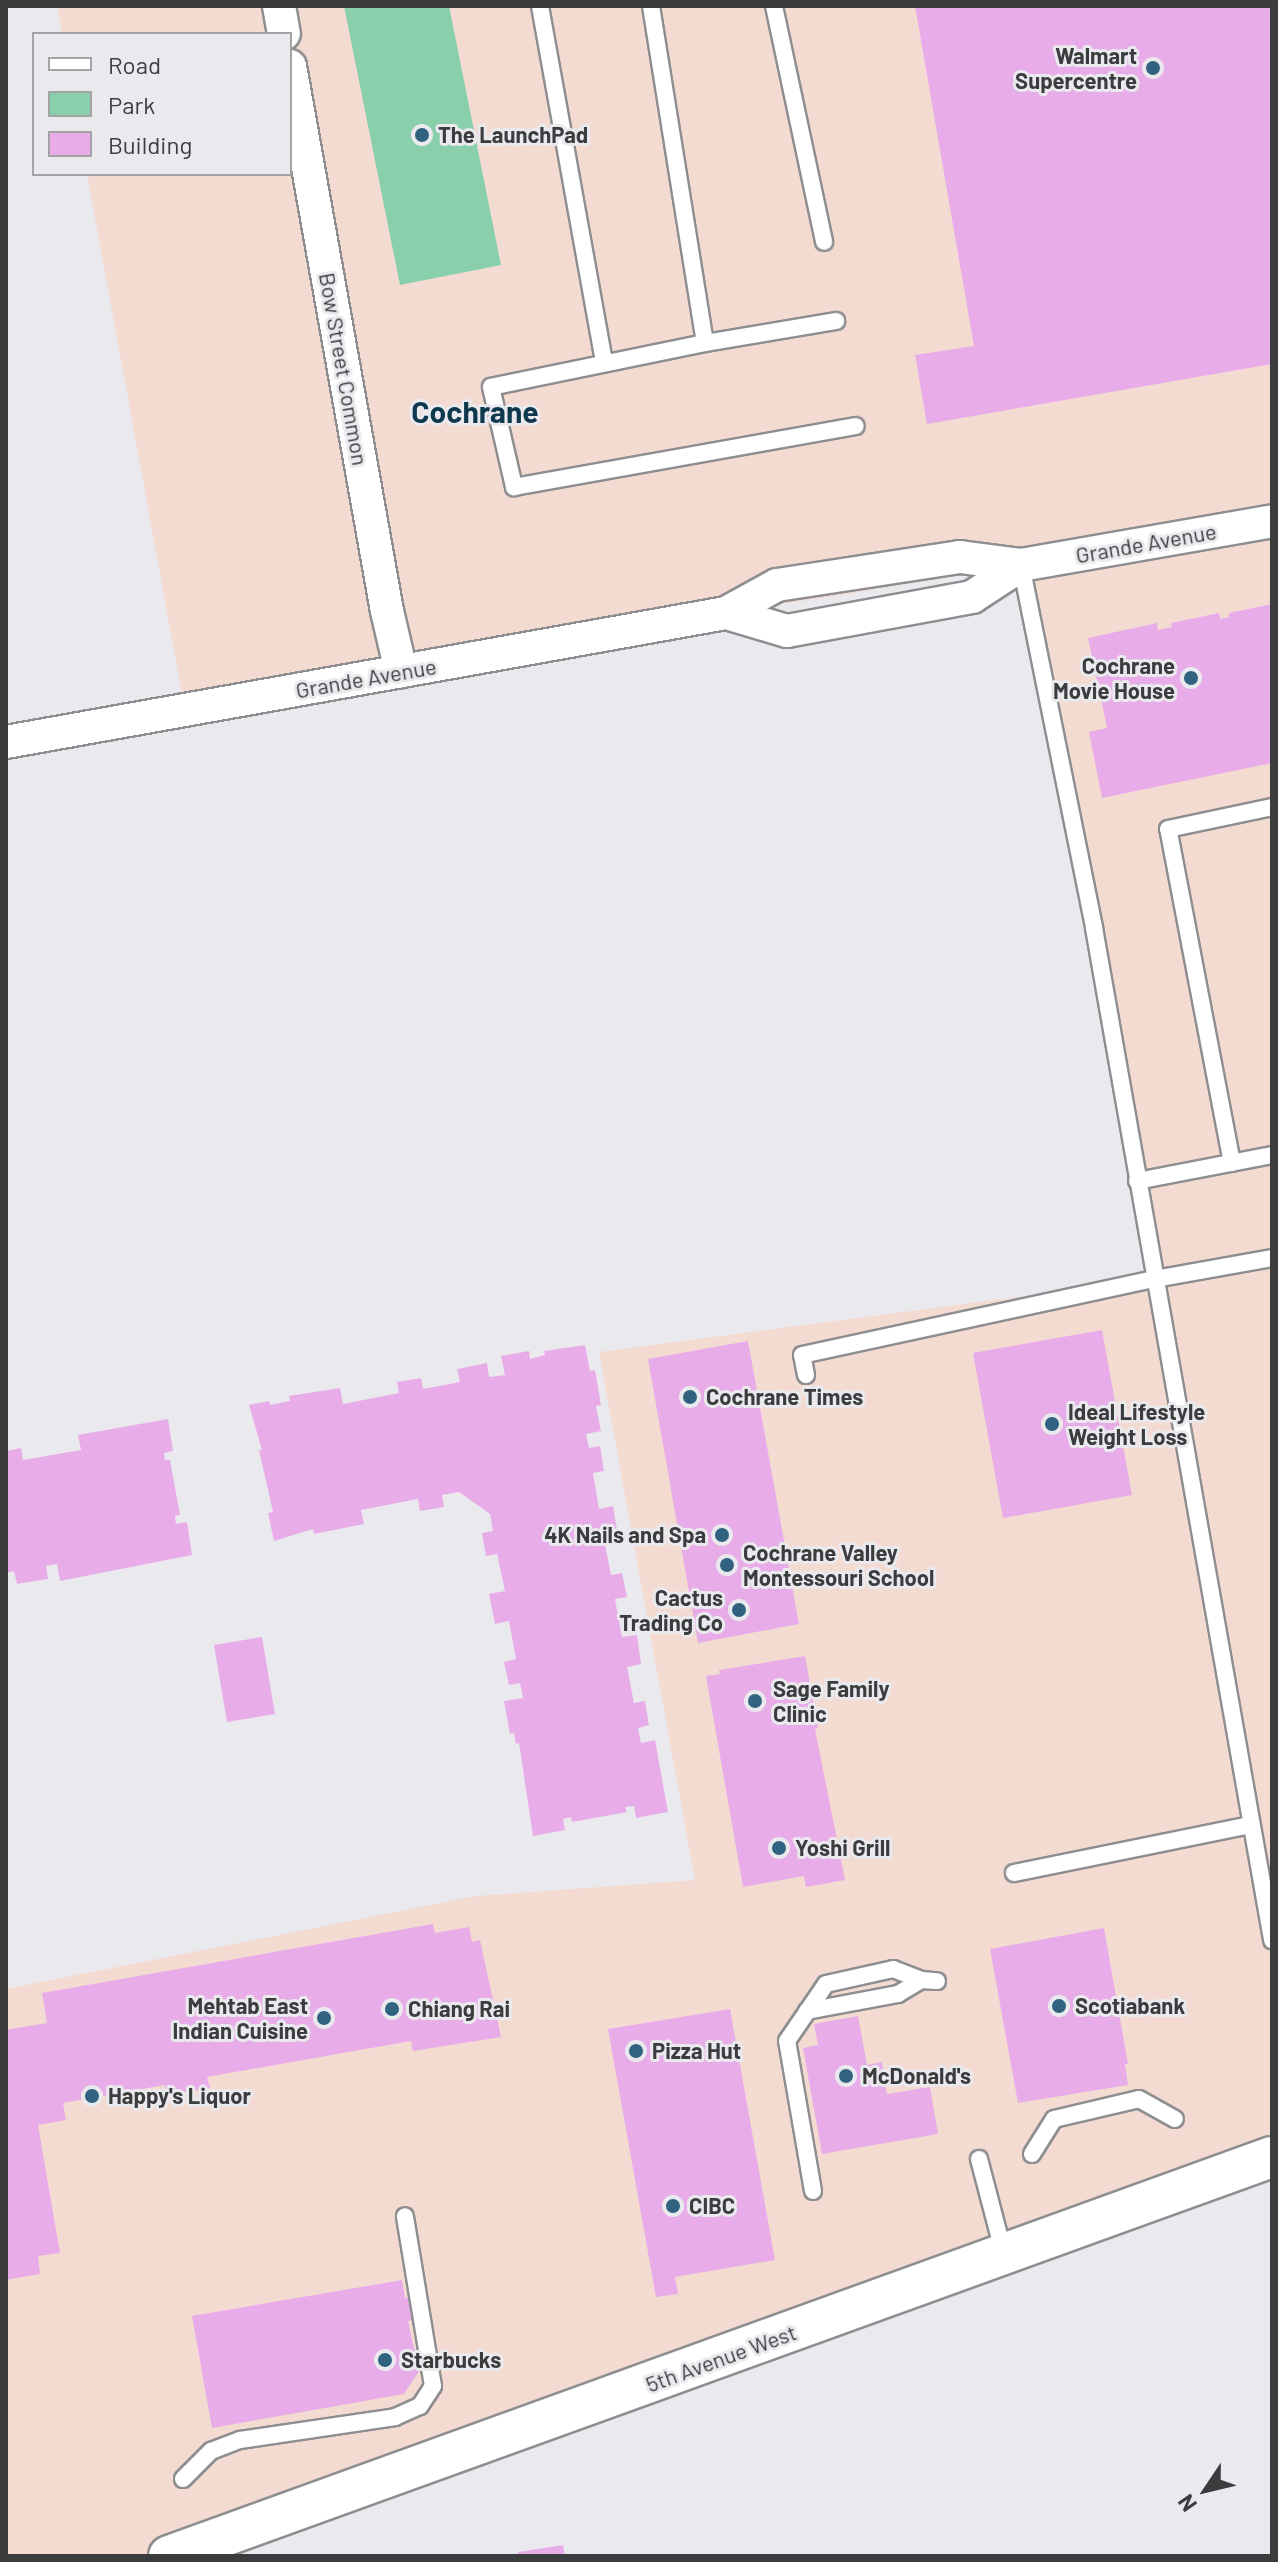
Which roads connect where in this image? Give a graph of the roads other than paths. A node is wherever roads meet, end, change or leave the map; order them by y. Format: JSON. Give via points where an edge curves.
{"nodes":[{"id":1,"x":279,"y":6,"type":"edge"},
{"id":2,"x":540,"y":6,"type":"edge"},
{"id":3,"x":651,"y":6,"type":"edge"},
{"id":4,"x":774,"y":6,"type":"edge"},
{"id":5,"x":284,"y":32,"type":"edge"},
{"id":6,"x":292,"y":77,"type":"edge"},
{"id":7,"x":824,"y":242,"type":"dead end"},
{"id":8,"x":836,"y":321,"type":"dead end"},
{"id":9,"x":705,"y":343,"type":"junction"},
{"id":10,"x":604,"y":363,"type":"junction"},
{"id":11,"x":856,"y":426,"type":"dead end"},
{"id":12,"x":1272,"y":521,"type":"edge"},
{"id":13,"x":1021,"y":565,"type":"junction"},
{"id":14,"x":726,"y":613,"type":"junction"},
{"id":15,"x":401,"y":671,"type":"junction"},
{"id":16,"x":6,"y":742,"type":"edge"},
{"id":17,"x":1272,"y":807,"type":"edge"},
{"id":18,"x":1272,"y":1155,"type":"edge"},
{"id":19,"x":1232,"y":1163,"type":"junction"},
{"id":20,"x":1137,"y":1181,"type":"junction"},
{"id":21,"x":1272,"y":1258,"type":"edge"},
{"id":22,"x":1155,"y":1279,"type":"junction"},
{"id":23,"x":806,"y":1375,"type":"dead end"},
{"id":24,"x":1249,"y":1825,"type":"junction"},
{"id":25,"x":1014,"y":1873,"type":"dead end"},
{"id":26,"x":1272,"y":1940,"type":"edge"},
{"id":27,"x":807,"y":2011,"type":"junction"},
{"id":28,"x":1175,"y":2119,"type":"dead end"},
{"id":29,"x":1032,"y":2154,"type":"dead end"},
{"id":30,"x":1272,"y":2157,"type":"edge"},
{"id":31,"x":979,"y":2159,"type":"dead end"},
{"id":32,"x":813,"y":2191,"type":"dead end"},
{"id":33,"x":405,"y":2216,"type":"dead end"},
{"id":34,"x":1004,"y":2254,"type":"junction"},
{"id":35,"x":183,"y":2479,"type":"dead end"},
{"id":36,"x":169,"y":2556,"type":"edge"}],
"edges":[{"from":1,"to":5,"type":"street"},
{"from":2,"to":10,"type":"lane"},
{"from":3,"to":9,"type":"lane"},
{"from":4,"to":7,"type":"lane"},
{"from":6,"to":15,"type":"street","name":"Bow Street Common"},
{"from":8,"to":9,"type":"lane"},
{"from":9,"to":10,"type":"lane"},
{"from":10,"to":11,"type":"lane","via":[[491,387],[514,487]]},
{"from":12,"to":13,"type":"street","name":"Grande Avenue"},
{"from":13,"to":14,"type":"street","name":"Grande Avenue","via":[[960,557],[777,585]]},
{"from":13,"to":14,"type":"street","name":"Grande Avenue","via":[[972,597],[787,631]]},
{"from":13,"to":20,"type":"lane","via":[[1094,928]]},
{"from":14,"to":15,"type":"street","name":"Grande Avenue"},
{"from":15,"to":16,"type":"street","name":"Grande Avenue"},
{"from":17,"to":19,"type":"lane","via":[[1168,829]]},
{"from":18,"to":19,"type":"lane"},
{"from":19,"to":20,"type":"lane"},
{"from":20,"to":22,"type":"lane"},
{"from":21,"to":22,"type":"lane"},
{"from":22,"to":23,"type":"lane","via":[[802,1355]]},
{"from":22,"to":24,"type":"lane"},
{"from":24,"to":25,"type":"lane"},
{"from":24,"to":26,"type":"lane"},
{"from":27,"to":27,"type":"lane","via":[[898,1994],[929,1981],[893,1969],[826,1984]]},
{"from":27,"to":32,"type":"lane","via":[[787,2041]]},
{"from":28,"to":29,"type":"lane","via":[[1139,2099],[1054,2119]]},
{"from":30,"to":34,"type":"street","name":"5th Avenue West"},
{"from":31,"to":34,"type":"lane"},
{"from":33,"to":35,"type":"lane","via":[[433,2386],[420,2406],[395,2417],[240,2440],[211,2451]]},
{"from":34,"to":36,"type":"street","name":"5th Avenue West"}]}
